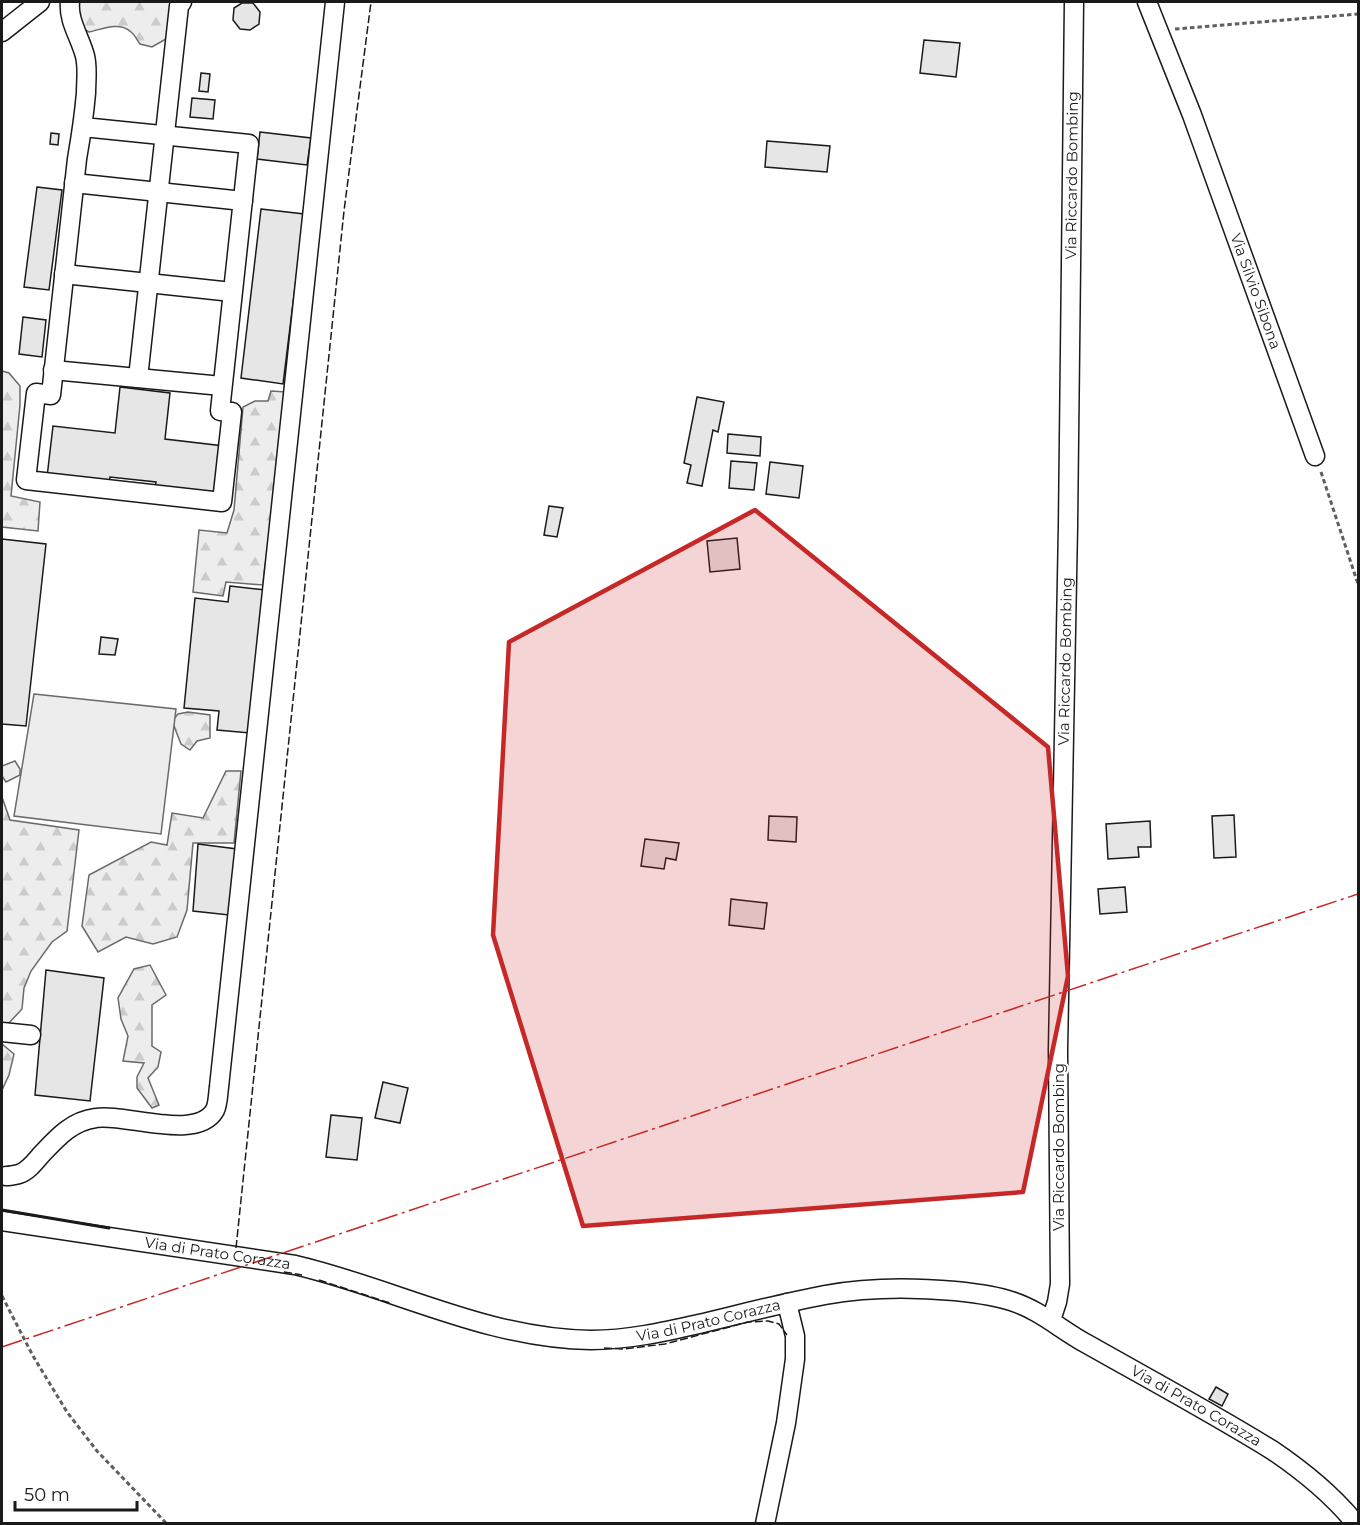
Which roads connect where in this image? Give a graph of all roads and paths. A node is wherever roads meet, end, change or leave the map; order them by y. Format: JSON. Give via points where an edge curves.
{"nodes":[{"id":1,"x":40,"y":2,"type":"edge"},
{"id":2,"x":70,"y":2,"type":"edge"},
{"id":3,"x":335,"y":2,"type":"edge"},
{"id":4,"x":1074,"y":2,"type":"edge"},
{"id":5,"x":1147,"y":2,"type":"edge"},
{"id":6,"x":180,"y":3,"type":"edge"},
{"id":7,"x":1359,"y":14,"type":"edge"},
{"id":8,"x":1158,"y":30,"type":"junction"},
{"id":9,"x":2,"y":32,"type":"edge"},
{"id":10,"x":83,"y":127,"type":"junction"},
{"id":11,"x":164,"y":135,"type":"junction"},
{"id":12,"x":74,"y":183,"type":"junction"},
{"id":13,"x":158,"y":192,"type":"junction"},
{"id":14,"x":243,"y":201,"type":"junction"},
{"id":15,"x":64,"y":274,"type":"junction"},
{"id":16,"x":148,"y":283,"type":"junction"},
{"id":17,"x":232,"y":292,"type":"junction"},
{"id":18,"x":53,"y":370,"type":"junction"},
{"id":19,"x":138,"y":378,"type":"junction"},
{"id":20,"x":222,"y":386,"type":"junction"},
{"id":21,"x":1315,"y":456,"type":"joint"},
{"id":22,"x":1359,"y":584,"type":"edge"},
{"id":23,"x":2,"y":1032,"type":"edge"},
{"id":24,"x":31,"y":1035,"type":"dead end"},
{"id":25,"x":6,"y":1176,"type":"dead end"},
{"id":26,"x":2,"y":1221,"type":"edge"},
{"id":27,"x":2,"y":1297,"type":"edge"},
{"id":28,"x":787,"y":1303,"type":"junction"},
{"id":29,"x":1051,"y":1320,"type":"junction"},
{"id":30,"x":167,"y":1524,"type":"edge"},
{"id":31,"x":765,"y":1524,"type":"edge"},
{"id":32,"x":1356,"y":1524,"type":"edge"}],
"edges":[{"from":1,"to":9,"type":"street"},
{"from":2,"to":10,"type":"street","via":[[74,28],[85,56]]},
{"from":3,"to":25,"type":"street","via":[[215,1110],[206,1119],[190,1125],[97,1117],[83,1121],[62,1133],[30,1167],[20,1174]]},
{"from":4,"to":29,"type":"street","name":"Via Riccardo Bombing","via":[[1058,1050],[1060,1284]]},
{"from":5,"to":8,"type":"street","name":"Via Silvio Sibona"},
{"from":6,"to":11,"type":"street"},
{"from":7,"to":8,"type":"path"},
{"from":8,"to":21,"type":"street","name":"Via Silvio Sibona"},
{"from":10,"to":11,"type":"street"},
{"from":10,"to":12,"type":"street"},
{"from":11,"to":13,"type":"street"},
{"from":11,"to":14,"type":"street","via":[[249,144]]},
{"from":12,"to":13,"type":"street"},
{"from":12,"to":15,"type":"street"},
{"from":13,"to":14,"type":"street"},
{"from":13,"to":16,"type":"street"},
{"from":14,"to":17,"type":"street"},
{"from":15,"to":16,"type":"street"},
{"from":15,"to":18,"type":"street"},
{"from":16,"to":17,"type":"street"},
{"from":16,"to":19,"type":"street"},
{"from":17,"to":20,"type":"street"},
{"from":18,"to":19,"type":"street"},
{"from":18,"to":20,"type":"street","via":[[51,395],[36,393],[26,480],[222,502],[232,412],[219,411]]},
{"from":19,"to":20,"type":"street"},
{"from":21,"to":22,"type":"path"},
{"from":23,"to":24,"type":"street"},
{"from":26,"to":28,"type":"street","name":"Via di Prato Corazza","via":[[295,1265],[492,1326],[553,1338],[601,1340],[637,1336]]},
{"from":27,"to":30,"type":"path","via":[[67,1412],[97,1451]]},
{"from":28,"to":29,"type":"street","name":"Via di Prato Corazza","via":[[845,1292],[924,1288],[1005,1299]]},
{"from":28,"to":31,"type":"street","via":[[795,1336],[795,1359]]},
{"from":29,"to":32,"type":"street","name":"Via di Prato Corazza","via":[[1283,1458],[1319,1486]]}]}
